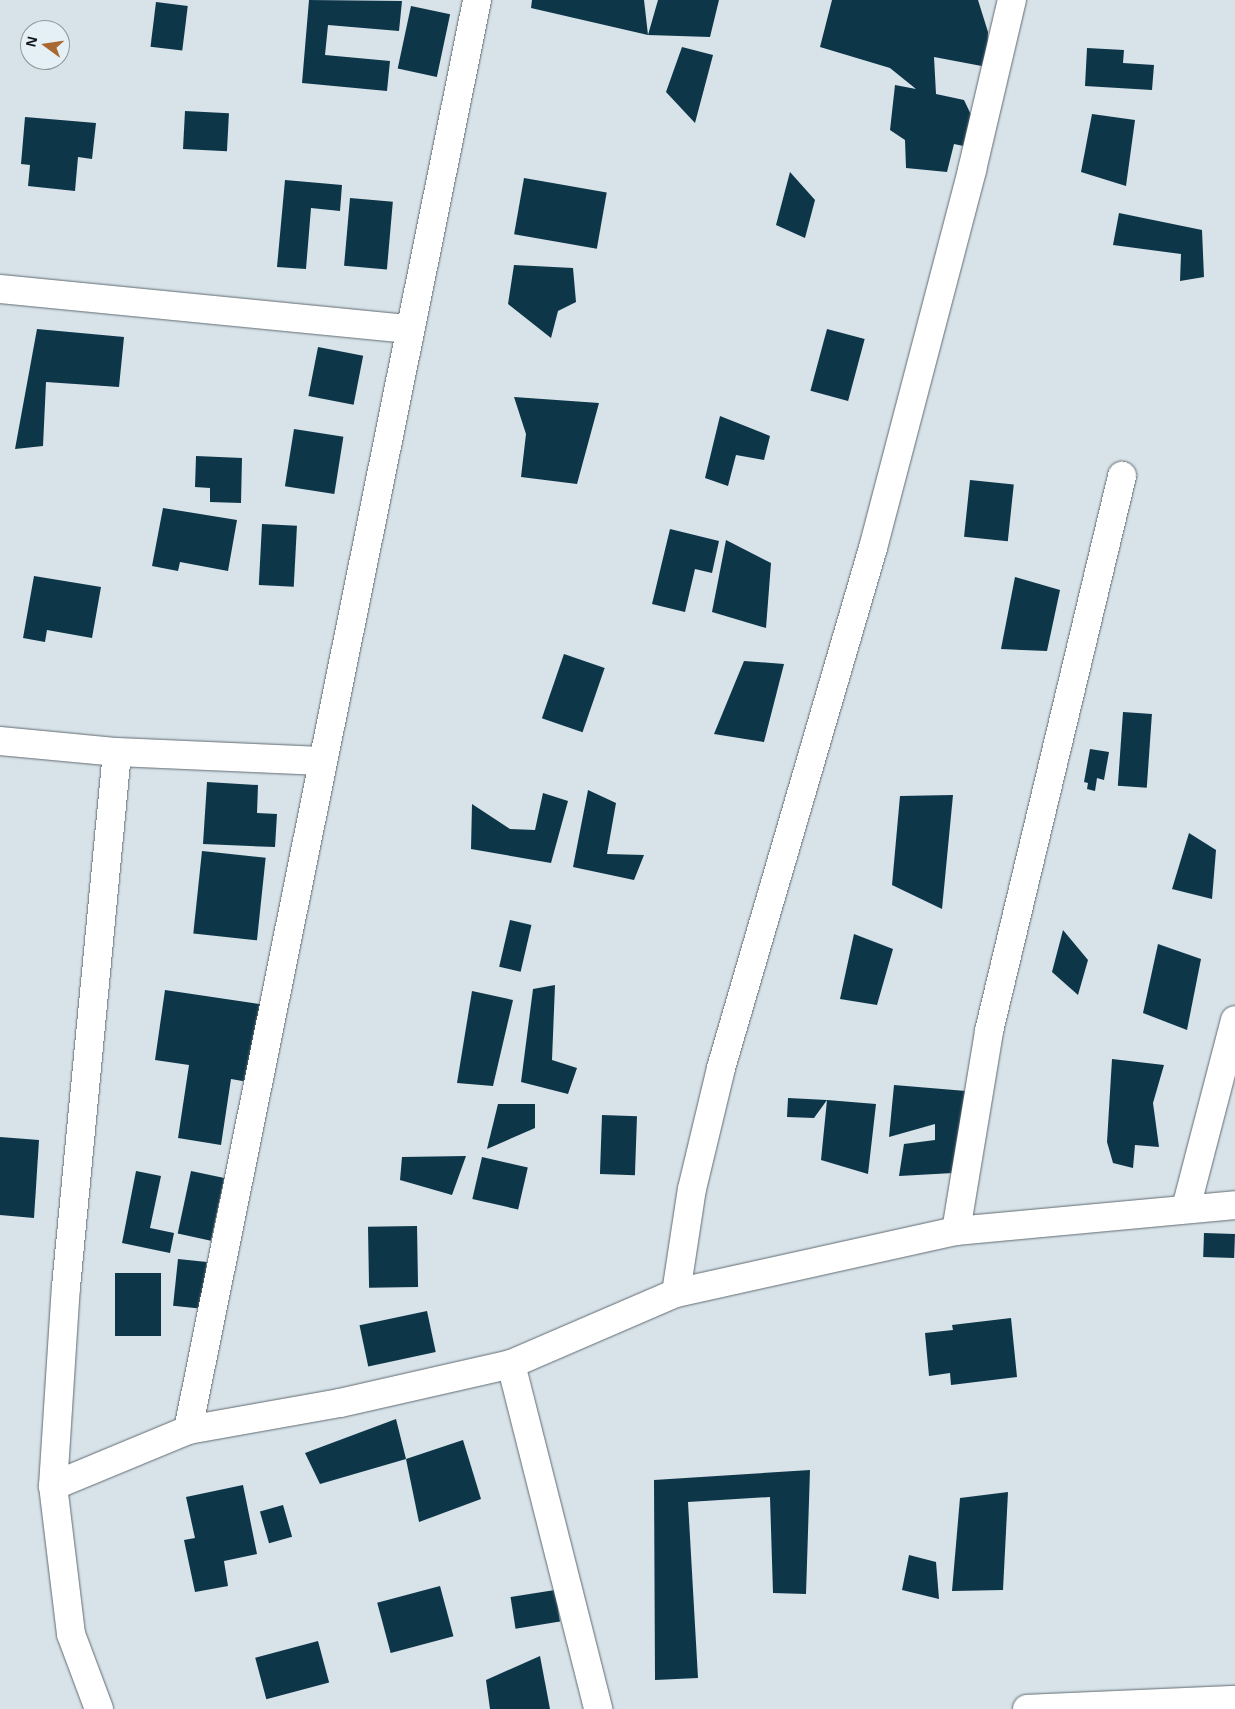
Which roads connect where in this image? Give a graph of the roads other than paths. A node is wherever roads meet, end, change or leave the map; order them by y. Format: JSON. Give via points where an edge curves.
{"nodes":[{"id":1,"x":477,"y":0,"type":"edge"},
{"id":2,"x":1012,"y":0,"type":"edge"},
{"id":3,"x":0,"y":289,"type":"edge"},
{"id":4,"x":408,"y":330,"type":"junction"},
{"id":5,"x":1122,"y":476,"type":"dead end"},
{"id":6,"x":0,"y":741,"type":"edge"},
{"id":7,"x":117,"y":752,"type":"junction"},
{"id":8,"x":322,"y":761,"type":"junction"},
{"id":9,"x":1235,"y":1020,"type":"edge"},
{"id":10,"x":1235,"y":1205,"type":"edge"},
{"id":11,"x":1186,"y":1208,"type":"junction"},
{"id":12,"x":956,"y":1231,"type":"junction"},
{"id":13,"x":676,"y":1293,"type":"junction"},
{"id":14,"x":511,"y":1364,"type":"junction"},
{"id":15,"x":188,"y":1430,"type":"junction"},
{"id":16,"x":53,"y":1486,"type":"junction"},
{"id":17,"x":1235,"y":1700,"type":"edge"},
{"id":18,"x":99,"y":1709,"type":"edge"},
{"id":19,"x":598,"y":1709,"type":"edge"},
{"id":20,"x":1027,"y":1709,"type":"edge"}],
"edges":[{"from":1,"to":4,"type":"street"},
{"from":2,"to":13,"type":"street","via":[[972,170],[873,548],[721,1068],[692,1189]]},
{"from":3,"to":4,"type":"street"},
{"from":4,"to":8,"type":"street"},
{"from":5,"to":12,"type":"street","via":[[989,1031]]},
{"from":6,"to":7,"type":"street"},
{"from":7,"to":8,"type":"street"},
{"from":7,"to":16,"type":"street","via":[[66,1287]]},
{"from":8,"to":15,"type":"street"},
{"from":9,"to":11,"type":"street"},
{"from":10,"to":11,"type":"street"},
{"from":11,"to":12,"type":"street"},
{"from":12,"to":13,"type":"street"},
{"from":13,"to":14,"type":"street"},
{"from":14,"to":15,"type":"street","via":[[340,1402]]},
{"from":14,"to":19,"type":"street"},
{"from":15,"to":16,"type":"street"},
{"from":16,"to":18,"type":"street","via":[[70,1634]]},
{"from":17,"to":20,"type":"street"}]}
